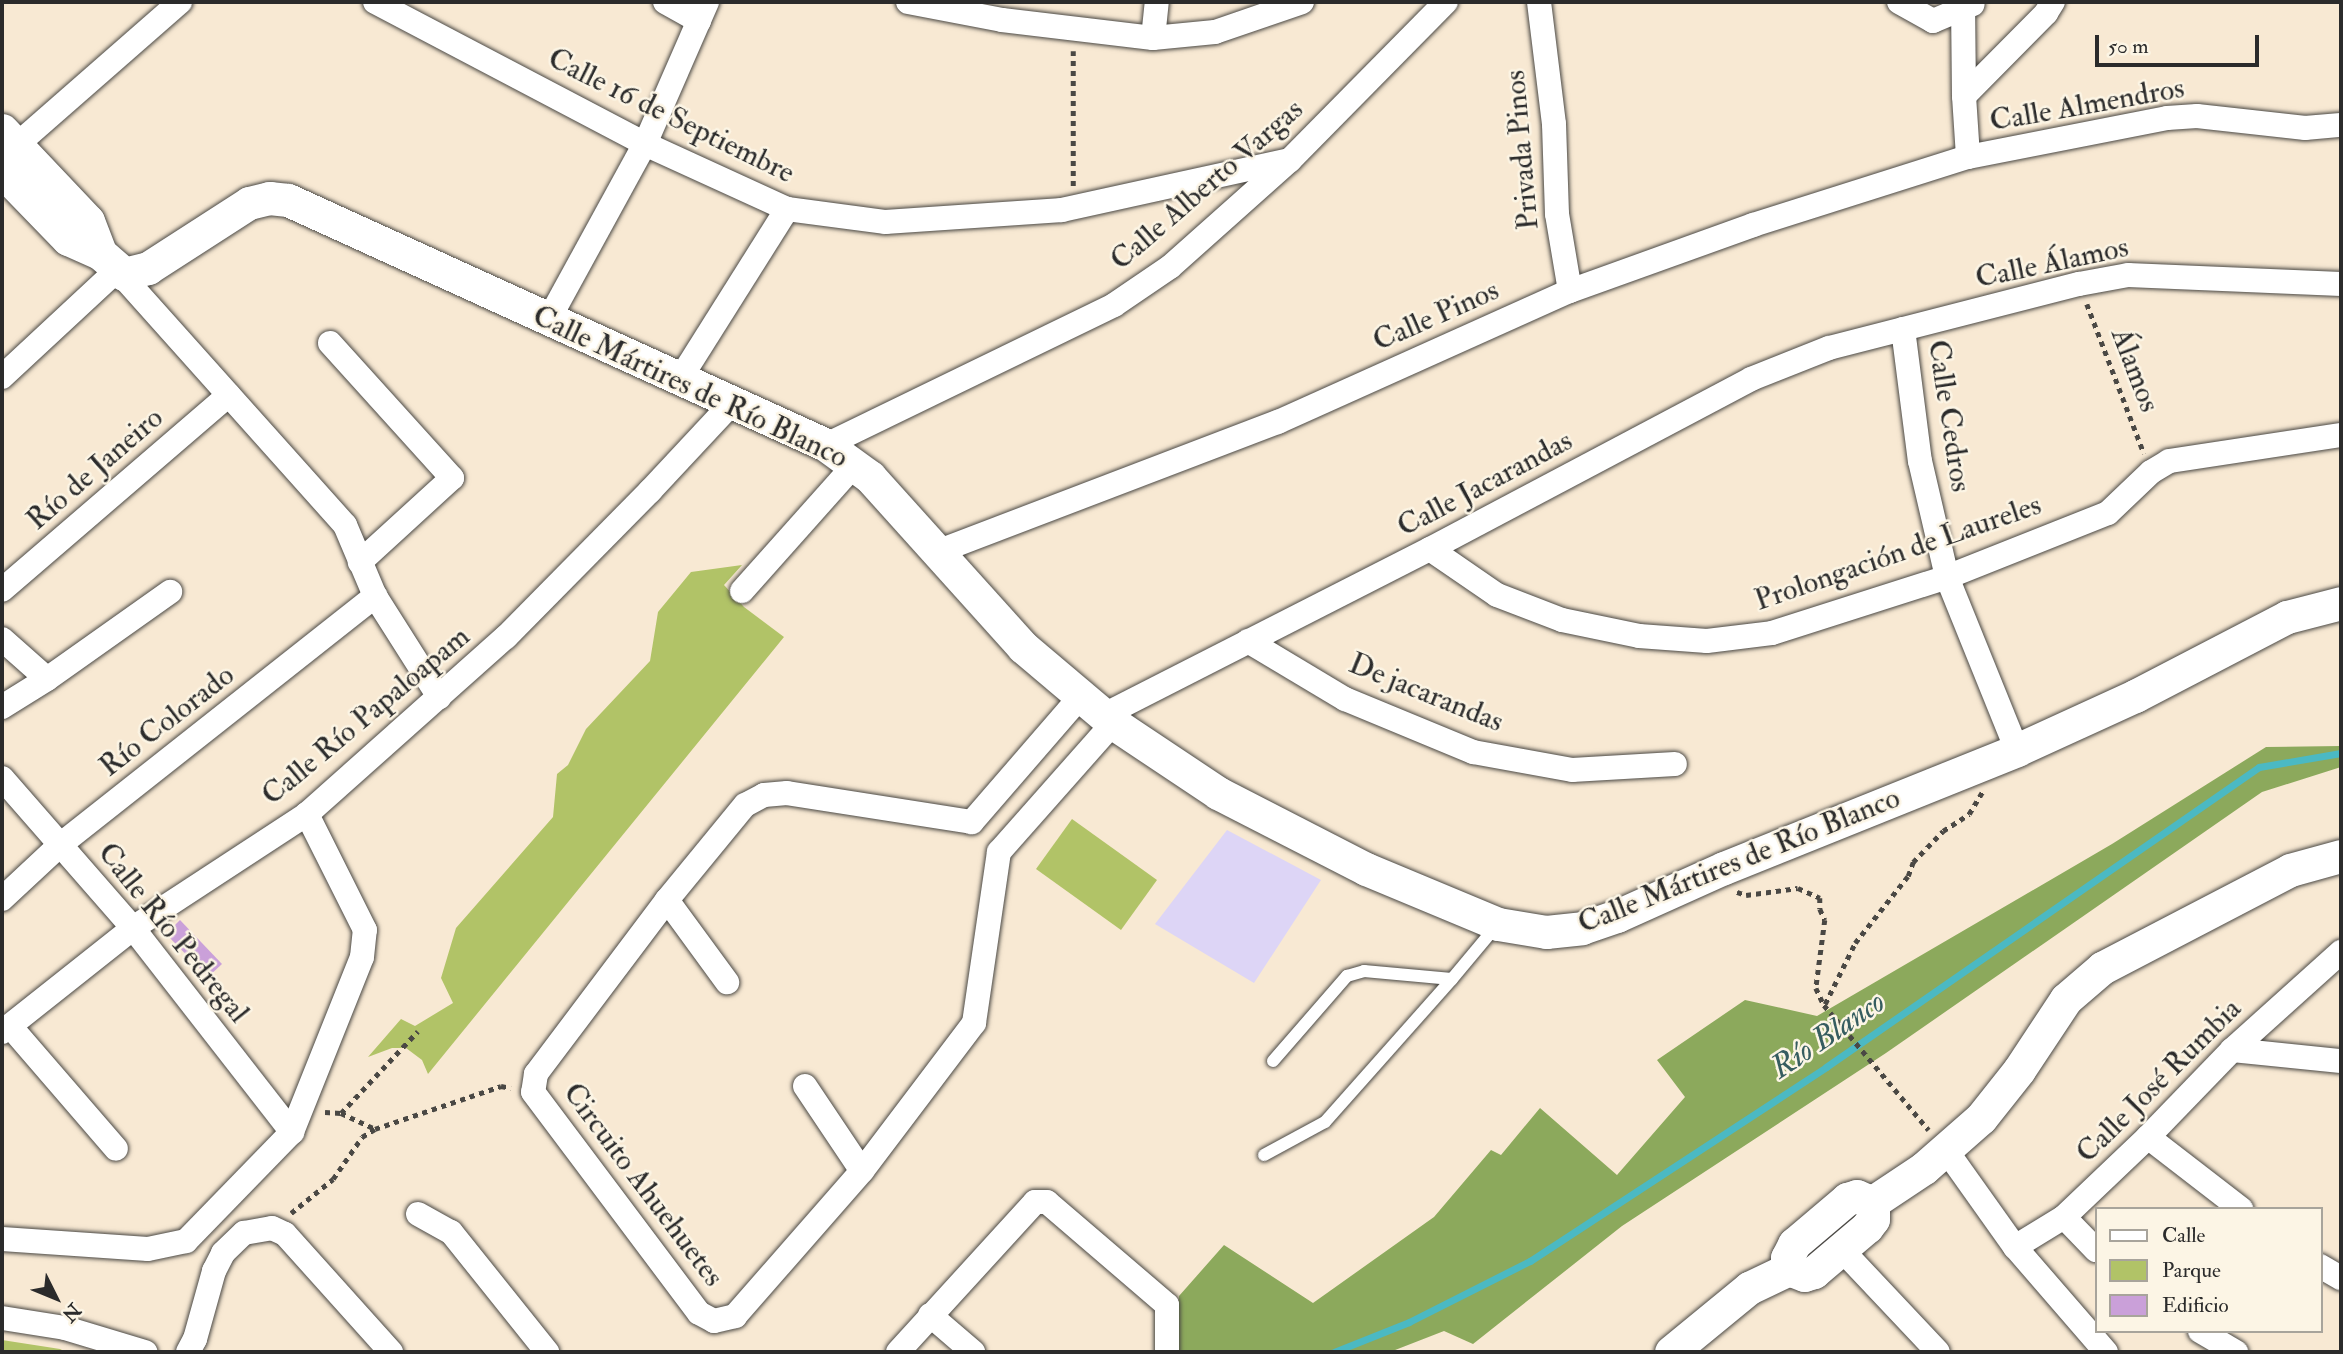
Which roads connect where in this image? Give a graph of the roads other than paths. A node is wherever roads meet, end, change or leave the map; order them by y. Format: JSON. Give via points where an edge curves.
{"nodes":[{"id":1,"x":180,"y":2,"type":"edge"},
{"id":2,"x":375,"y":2,"type":"edge"},
{"id":3,"x":665,"y":2,"type":"edge"},
{"id":4,"x":908,"y":2,"type":"edge"},
{"id":5,"x":1157,"y":2,"type":"edge"},
{"id":6,"x":1302,"y":2,"type":"edge"},
{"id":7,"x":1446,"y":2,"type":"edge"},
{"id":8,"x":1539,"y":2,"type":"edge"},
{"id":9,"x":1899,"y":2,"type":"edge"},
{"id":10,"x":2053,"y":2,"type":"edge"},
{"id":11,"x":1968,"y":4,"type":"edge"},
{"id":12,"x":703,"y":12,"type":"edge"},
{"id":13,"x":1153,"y":38,"type":"junction"},
{"id":14,"x":1964,"y":96,"type":"junction"},
{"id":15,"x":2341,"y":125,"type":"edge"},
{"id":16,"x":645,"y":144,"type":"junction"},
{"id":17,"x":5,"y":151,"type":"edge"},
{"id":18,"x":1968,"y":157,"type":"junction"},
{"id":19,"x":1290,"y":160,"type":"junction"},
{"id":20,"x":787,"y":208,"type":"junction"},
{"id":21,"x":109,"y":262,"type":"junction"},
{"id":22,"x":2341,"y":284,"type":"edge"},
{"id":23,"x":1570,"y":291,"type":"junction"},
{"id":24,"x":549,"y":319,"type":"junction"},
{"id":25,"x":1903,"y":329,"type":"junction"},
{"id":26,"x":330,"y":343,"type":"dead end"},
{"id":27,"x":2,"y":377,"type":"edge"},
{"id":28,"x":680,"y":379,"type":"junction"},
{"id":29,"x":229,"y":395,"type":"junction"},
{"id":30,"x":732,"y":402,"type":"junction"},
{"id":31,"x":2341,"y":435,"type":"edge"},
{"id":32,"x":826,"y":445,"type":"junction"},
{"id":33,"x":855,"y":464,"type":"junction"},
{"id":34,"x":1430,"y":549,"type":"junction"},
{"id":35,"x":936,"y":552,"type":"junction"},
{"id":36,"x":360,"y":562,"type":"junction"},
{"id":37,"x":1947,"y":577,"type":"junction"},
{"id":38,"x":2,"y":590,"type":"edge"},
{"id":39,"x":742,"y":591,"type":"dead end"},
{"id":40,"x":170,"y":592,"type":"dead end"},
{"id":41,"x":375,"y":596,"type":"junction"},
{"id":42,"x":2341,"y":603,"type":"edge"},
{"id":43,"x":2,"y":639,"type":"edge"},
{"id":44,"x":1248,"y":641,"type":"junction"},
{"id":45,"x":47,"y":679,"type":"junction"},
{"id":46,"x":439,"y":697,"type":"junction"},
{"id":47,"x":2,"y":707,"type":"edge"},
{"id":48,"x":1099,"y":711,"type":"junction"},
{"id":49,"x":2017,"y":750,"type":"junction"},
{"id":50,"x":1675,"y":764,"type":"dead end"},
{"id":51,"x":2,"y":778,"type":"edge"},
{"id":52,"x":307,"y":814,"type":"junction"},
{"id":53,"x":60,"y":845,"type":"junction"},
{"id":54,"x":2341,"y":856,"type":"edge"},
{"id":55,"x":2,"y":899,"type":"edge"},
{"id":56,"x":667,"y":900,"type":"junction"},
{"id":57,"x":1498,"y":924,"type":"junction"},
{"id":58,"x":133,"y":928,"type":"junction"},
{"id":59,"x":2341,"y":952,"type":"edge"},
{"id":60,"x":1452,"y":979,"type":"junction"},
{"id":61,"x":727,"y":982,"type":"dead end"},
{"id":62,"x":6,"y":1029,"type":"edge"},
{"id":63,"x":2232,"y":1049,"type":"junction"},
{"id":64,"x":1273,"y":1061,"type":"dead end"},
{"id":65,"x":2341,"y":1061,"type":"edge"},
{"id":66,"x":805,"y":1086,"type":"dead end"},
{"id":67,"x":292,"y":1132,"type":"junction"},
{"id":68,"x":2148,"y":1137,"type":"junction"},
{"id":69,"x":116,"y":1149,"type":"dead end"},
{"id":70,"x":1946,"y":1150,"type":"junction"},
{"id":71,"x":1265,"y":1155,"type":"dead end"},
{"id":72,"x":862,"y":1171,"type":"junction"},
{"id":73,"x":1870,"y":1204,"type":"junction"},
{"id":74,"x":2238,"y":1207,"type":"edge"},
{"id":75,"x":418,"y":1214,"type":"dead end"},
{"id":76,"x":2064,"y":1217,"type":"junction"},
{"id":77,"x":2,"y":1239,"type":"edge"},
{"id":78,"x":2015,"y":1247,"type":"junction"},
{"id":79,"x":1841,"y":1248,"type":"junction"},
{"id":80,"x":2094,"y":1249,"type":"edge"},
{"id":81,"x":2322,"y":1267,"type":"edge"},
{"id":82,"x":1791,"y":1268,"type":"junction"},
{"id":83,"x":2341,"y":1278,"type":"edge"},
{"id":84,"x":930,"y":1315,"type":"junction"},
{"id":85,"x":2,"y":1318,"type":"edge"},
{"id":86,"x":2203,"y":1333,"type":"edge"},
{"id":87,"x":379,"y":1347,"type":"edge"},
{"id":88,"x":145,"y":1352,"type":"edge"},
{"id":89,"x":188,"y":1352,"type":"edge"},
{"id":90,"x":547,"y":1352,"type":"edge"},
{"id":91,"x":898,"y":1352,"type":"edge"},
{"id":92,"x":973,"y":1352,"type":"edge"},
{"id":93,"x":1167,"y":1352,"type":"edge"},
{"id":94,"x":1671,"y":1352,"type":"edge"},
{"id":95,"x":1938,"y":1352,"type":"edge"},
{"id":96,"x":2106,"y":1352,"type":"edge"},
{"id":97,"x":2236,"y":1352,"type":"edge"}],
"edges":[{"from":1,"to":17,"type":"street"},
{"from":2,"to":16,"type":"street","name":"Calle 16 de Septiembre"},
{"from":3,"to":12,"type":"street"},
{"from":4,"to":13,"type":"street"},
{"from":5,"to":13,"type":"street"},
{"from":6,"to":13,"type":"street","via":[[1215,32]]},
{"from":7,"to":19,"type":"street","name":"Calle Alberto Vargas"},
{"from":8,"to":23,"type":"street","name":"Privada Pinos","via":[[1554,124],[1558,214]]},
{"from":9,"to":11,"type":"street","via":[[1933,21]]},
{"from":10,"to":14,"type":"street"},
{"from":11,"to":14,"type":"street"},
{"from":12,"to":16,"type":"street"},
{"from":14,"to":18,"type":"street"},
{"from":15,"to":18,"type":"street","name":"Calle Almendros","via":[[2305,128],[2197,116],[2166,118]]},
{"from":16,"to":20,"type":"street","name":"Calle 16 de Septiembre"},
{"from":16,"to":24,"type":"street"},
{"from":17,"to":21,"type":"main road","via":[[88,221]]},
{"from":18,"to":23,"type":"street","name":"Calle Pinos","via":[[1753,225]]},
{"from":19,"to":20,"type":"street","name":"Calle 16 de Septiembre","via":[[1073,208],[886,222]]},
{"from":19,"to":32,"type":"street","name":"Calle Alberto Vargas","via":[[1170,267],[1114,305]]},
{"from":20,"to":28,"type":"street"},
{"from":21,"to":24,"type":"main road","name":"Calle Mártires de Río Blanco","via":[[124,274],[140,272],[248,203],[279,198]]},
{"from":21,"to":27,"type":"street"},
{"from":21,"to":29,"type":"street"},
{"from":22,"to":25,"type":"street","name":"Calle Álamos","via":[[2128,275]]},
{"from":23,"to":35,"type":"street","name":"Calle Pinos","via":[[1278,422]]},
{"from":24,"to":28,"type":"main road","name":"Calle Mártires de Río Blanco"},
{"from":25,"to":34,"type":"street","name":"Calle Jacarandas","via":[[1829,348],[1751,379]]},
{"from":25,"to":37,"type":"street","name":"Calle Cedros","via":[[1920,461]]},
{"from":26,"to":36,"type":"street","via":[[452,478]]},
{"from":28,"to":30,"type":"main road","name":"Calle Mártires de Río Blanco"},
{"from":29,"to":36,"type":"street","via":[[345,525]]},
{"from":29,"to":38,"type":"street","name":"Río de Janeiro"},
{"from":30,"to":32,"type":"main road","name":"Calle Mártires de Río Blanco"},
{"from":30,"to":46,"type":"street","name":"Calle Río Papaloapam","via":[[526,618]]},
{"from":31,"to":37,"type":"street","name":"Prolongación de Laureles","via":[[2169,461],[2108,513]]},
{"from":32,"to":33,"type":"main road","name":"Calle Mártires de Río Blanco"},
{"from":33,"to":35,"type":"main road","name":"Calle Mártires de Río Blanco"},
{"from":33,"to":39,"type":"street"},
{"from":34,"to":37,"type":"street","name":"Prolongación de Laureles","via":[[1497,595],[1562,620],[1639,636],[1707,641],[1772,633]]},
{"from":34,"to":44,"type":"street","name":"Calle Jacarandas"},
{"from":35,"to":48,"type":"main road","name":"Calle Mártires de Río Blanco","via":[[1014,638]]},
{"from":36,"to":41,"type":"street"},
{"from":37,"to":49,"type":"street","name":"Calle Cedros"},
{"from":40,"to":45,"type":"street"},
{"from":41,"to":46,"type":"street"},
{"from":41,"to":53,"type":"street","name":"Río Colorado"},
{"from":42,"to":49,"type":"main road","name":"Calle Mártires de Río Blanco","via":[[2287,617],[2135,696]]},
{"from":43,"to":45,"type":"street"},
{"from":44,"to":48,"type":"street","name":"Calle Jacarandas"},
{"from":44,"to":50,"type":"street","name":"De jacarandas","via":[[1345,699],[1473,752],[1572,770]]},
{"from":45,"to":47,"type":"street"},
{"from":46,"to":52,"type":"street","name":"Calle Río Papaloapam"},
{"from":48,"to":56,"type":"street","name":"Circuito Ahuehuetes","via":[[972,822],[787,793],[764,795],[745,806]]},
{"from":48,"to":57,"type":"main road","name":"Calle Mártires de Río Blanco","via":[[1218,793],[1366,869]]},
{"from":48,"to":72,"type":"street","name":"Circuito Ahuehuetes","via":[[999,852],[974,1023]]},
{"from":49,"to":57,"type":"main road","name":"Calle Mártires de Río Blanco","via":[[1582,928],[1546,932]]},
{"from":51,"to":53,"type":"street","name":"Calle Río Pedregal"},
{"from":52,"to":58,"type":"street","name":"Calle Río Papaloapam"},
{"from":52,"to":67,"type":"street","via":[[365,930],[362,957]]},
{"from":53,"to":55,"type":"street","name":"Río Colorado"},
{"from":53,"to":58,"type":"street","name":"Calle Río Pedregal"},
{"from":54,"to":70,"type":"main road","via":[[2290,870],[2102,968],[2066,999],[2002,1094]]},
{"from":56,"to":61,"type":"street"},
{"from":56,"to":72,"type":"street","name":"Circuito Ahuehuetes","via":[[536,1074],[533,1092],[699,1313],[714,1321],[735,1316]]},
{"from":57,"to":60,"type":"lane"},
{"from":58,"to":62,"type":"street","name":"Calle Río Papaloapam"},
{"from":58,"to":67,"type":"street","name":"Calle Río Pedregal"},
{"from":59,"to":63,"type":"street","name":"Calle José Rumbia"},
{"from":60,"to":64,"type":"lane","via":[[1395,972],[1352,973],[1336,985]]},
{"from":60,"to":71,"type":"lane","via":[[1325,1122]]},
{"from":62,"to":69,"type":"street"},
{"from":63,"to":65,"type":"street"},
{"from":63,"to":68,"type":"street","name":"Calle José Rumbia"},
{"from":66,"to":72,"type":"street"},
{"from":67,"to":77,"type":"street","via":[[186,1241],[148,1249]]},
{"from":68,"to":74,"type":"street"},
{"from":68,"to":76,"type":"street","name":"Calle José Rumbia"},
{"from":70,"to":73,"type":"main road"},
{"from":70,"to":78,"type":"street"},
{"from":73,"to":79,"type":"main road","via":[[1870,1223]]},
{"from":73,"to":82,"type":"main road","via":[[1862,1197],[1847,1199],[1790,1248]]},
{"from":75,"to":90,"type":"street","via":[[452,1232]]},
{"from":76,"to":78,"type":"street","name":"Calle José Rumbia"},
{"from":76,"to":80,"type":"street"},
{"from":78,"to":96,"type":"street"},
{"from":79,"to":82,"type":"main road","via":[[1809,1274]]},
{"from":79,"to":95,"type":"street"},
{"from":81,"to":83,"type":"street"},
{"from":82,"to":94,"type":"main road","via":[[1749,1288]]},
{"from":84,"to":91,"type":"street"},
{"from":84,"to":92,"type":"street"},
{"from":84,"to":93,"type":"street","via":[[1035,1202],[1047,1202],[1167,1305]]},
{"from":85,"to":88,"type":"street","via":[[65,1328]]},
{"from":86,"to":97,"type":"street"},
{"from":87,"to":89,"type":"street","via":[[278,1231],[244,1234],[223,1253]]}]}
